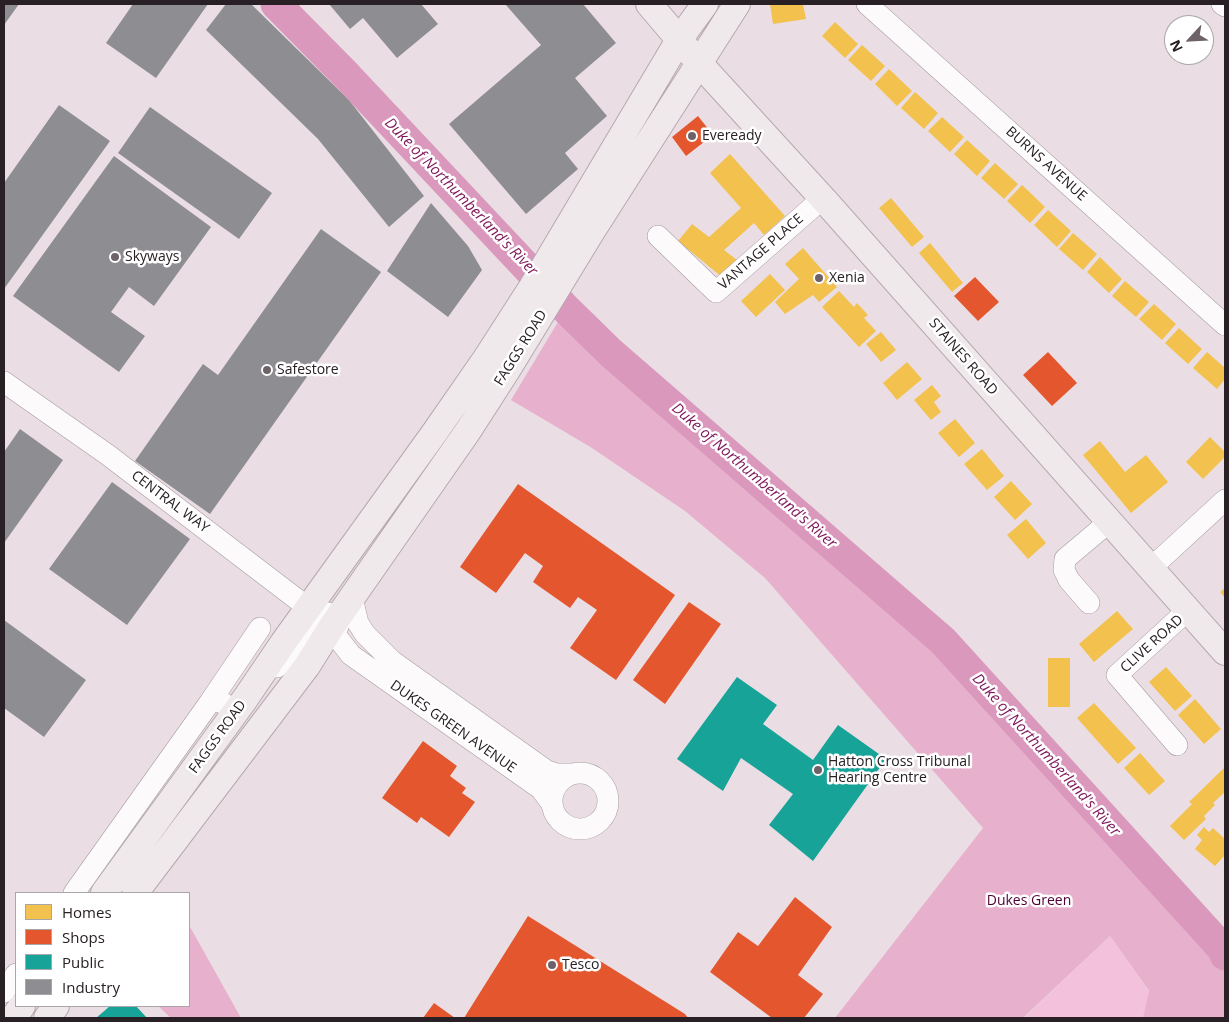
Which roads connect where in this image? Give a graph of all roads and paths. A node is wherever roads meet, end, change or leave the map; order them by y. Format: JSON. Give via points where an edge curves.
{"nodes":[{"id":1,"x":649,"y":4,"type":"edge"},
{"id":2,"x":705,"y":4,"type":"edge"},
{"id":3,"x":736,"y":4,"type":"edge"},
{"id":4,"x":867,"y":4,"type":"edge"},
{"id":5,"x":1222,"y":4,"type":"edge"},
{"id":6,"x":1225,"y":6,"type":"edge"},
{"id":7,"x":679,"y":40,"type":"junction"},
{"id":8,"x":699,"y":63,"type":"junction"},
{"id":9,"x":823,"y":198,"type":"junction"},
{"id":10,"x":658,"y":236,"type":"dead end"},
{"id":11,"x":1225,"y":325,"type":"edge"},
{"id":12,"x":495,"y":366,"type":"junction"},
{"id":13,"x":4,"y":382,"type":"edge"},
{"id":14,"x":1225,"y":500,"type":"edge"},
{"id":15,"x":408,"y":517,"type":"junction"},
{"id":16,"x":1109,"y":522,"type":"junction"},
{"id":17,"x":1151,"y":568,"type":"junction"},
{"id":18,"x":352,"y":598,"type":"junction"},
{"id":19,"x":1089,"y":603,"type":"dead end"},
{"id":20,"x":1188,"y":610,"type":"junction"},
{"id":21,"x":322,"y":613,"type":"junction"},
{"id":22,"x":260,"y":628,"type":"dead end"},
{"id":23,"x":1225,"y":652,"type":"edge"},
{"id":24,"x":351,"y":655,"type":"junction"},
{"id":25,"x":392,"y":661,"type":"junction"},
{"id":26,"x":307,"y":666,"type":"junction"},
{"id":27,"x":210,"y":702,"type":"junction"},
{"id":28,"x":241,"y":706,"type":"junction"},
{"id":29,"x":1177,"y":745,"type":"dead end"},
{"id":30,"x":570,"y":774,"type":"junction"},
{"id":31,"x":552,"y":804,"type":"junction"},
{"id":32,"x":75,"y":892,"type":"edge"},
{"id":33,"x":105,"y":892,"type":"edge"},
{"id":34,"x":136,"y":892,"type":"edge"},
{"id":35,"x":15,"y":976,"type":"edge"},
{"id":36,"x":4,"y":992,"type":"edge"},
{"id":37,"x":21,"y":1007,"type":"edge"},
{"id":38,"x":55,"y":1007,"type":"edge"},
{"id":39,"x":13,"y":1018,"type":"edge"},
{"id":40,"x":47,"y":1018,"type":"edge"}],
"edges":[{"from":1,"to":7,"type":"main road"},
{"from":2,"to":7,"type":"main road","name":"FAGGS ROAD"},
{"from":3,"to":8,"type":"main road","name":"FAGGS ROAD"},
{"from":4,"to":11,"type":"street","name":"BURNS AVENUE"},
{"from":5,"to":6,"type":"street"},
{"from":7,"to":8,"type":"main road","name":"STAINES ROAD"},
{"from":7,"to":12,"type":"main road","name":"FAGGS ROAD","via":[[532,287]]},
{"from":8,"to":9,"type":"main road","name":"STAINES ROAD"},
{"from":8,"to":12,"type":"main road","name":"FAGGS ROAD","via":[[592,231]]},
{"from":9,"to":10,"type":"street","name":"VANTAGE PLACE","via":[[716,292]]},
{"from":9,"to":16,"type":"main road","name":"STAINES ROAD"},
{"from":12,"to":15,"type":"main road","name":"FAGGS ROAD","via":[[468,431]]},
{"from":12,"to":21,"type":"main road","name":"FAGGS ROAD","via":[[435,432],[329,579]]},
{"from":13,"to":21,"type":"street","name":"CENTRAL WAY"},
{"from":14,"to":17,"type":"street"},
{"from":15,"to":18,"type":"main road","name":"FAGGS ROAD"},
{"from":15,"to":21,"type":"main road","via":[[364,560]]},
{"from":16,"to":17,"type":"main road","name":"STAINES ROAD"},
{"from":16,"to":19,"type":"street","via":[[1065,559],[1064,570],[1069,580]]},
{"from":17,"to":20,"type":"main road","name":"STAINES ROAD"},
{"from":18,"to":21,"type":"main road","name":"FAGGS ROAD"},
{"from":18,"to":25,"type":"street","name":"DUKES GREEN AVENUE","via":[[362,628]]},
{"from":20,"to":23,"type":"main road","name":"STAINES ROAD"},
{"from":20,"to":29,"type":"street","name":"CLIVE ROAD","via":[[1117,676]]},
{"from":21,"to":24,"type":"street"},
{"from":21,"to":25,"type":"street","name":"DUKES GREEN AVENUE"},
{"from":21,"to":26,"type":"main road","name":"FAGGS ROAD"},
{"from":21,"to":28,"type":"main road","name":"FAGGS ROAD"},
{"from":22,"to":27,"type":"street"},
{"from":24,"to":26,"type":"street","name":"FAGGS ROAD","via":[[325,655]]},
{"from":24,"to":31,"type":"street","name":"DUKES GREEN AVENUE","via":[[541,789]]},
{"from":25,"to":30,"type":"street","name":"DUKES GREEN AVENUE","via":[[547,771]]},
{"from":26,"to":34,"type":"main road","name":"FAGGS ROAD"},
{"from":27,"to":28,"type":"street"},
{"from":27,"to":32,"type":"street"},
{"from":28,"to":33,"type":"main road","name":"FAGGS ROAD"},
{"from":30,"to":31,"type":"street","via":[[557,784]]},
{"from":30,"to":31,"type":"street","via":[[586,773],[601,782],[609,800],[603,818],[589,828],[572,829],[558,820]]},
{"from":35,"to":36,"type":"street"},
{"from":37,"to":39,"type":"main road"},
{"from":38,"to":40,"type":"main road"}]}
